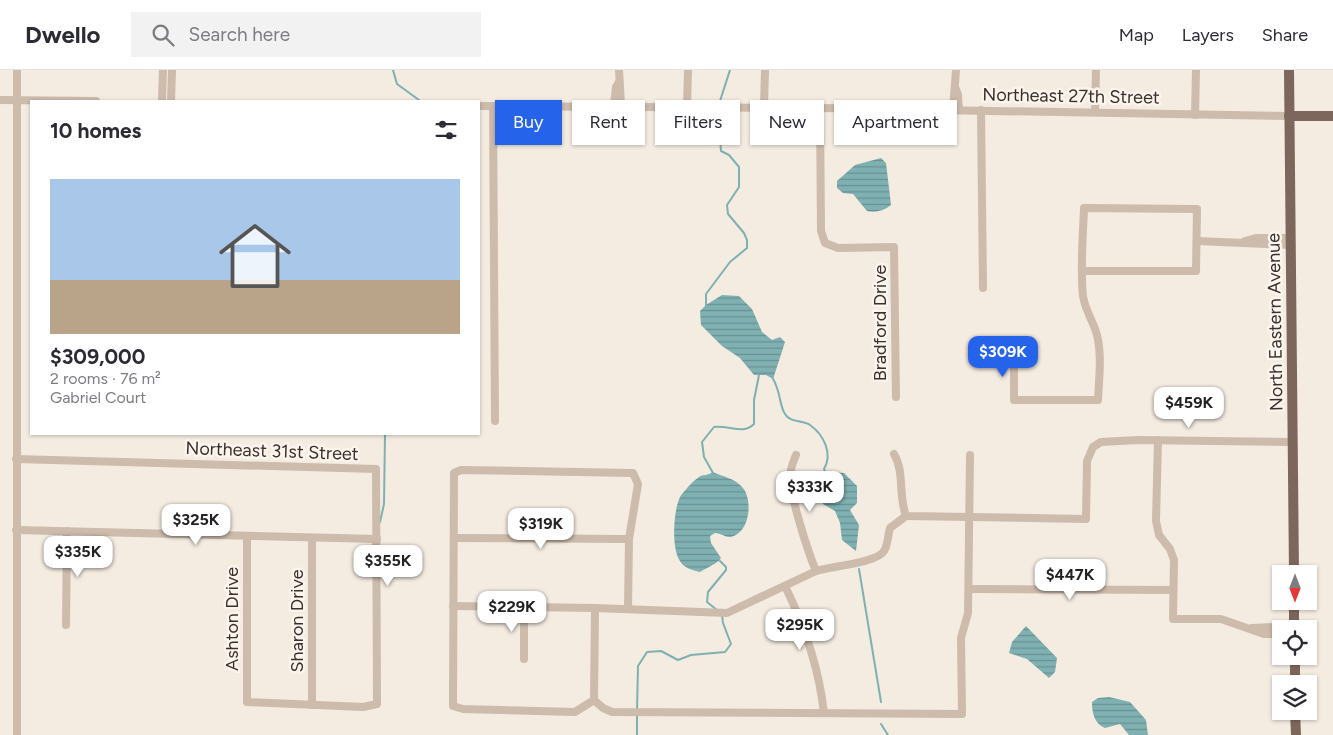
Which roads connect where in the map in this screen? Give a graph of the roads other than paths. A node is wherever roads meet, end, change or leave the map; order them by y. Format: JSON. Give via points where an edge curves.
{"nodes":[{"id":1,"x":17,"y":70,"type":"edge"},
{"id":2,"x":163,"y":70,"type":"edge"},
{"id":3,"x":172,"y":70,"type":"edge"},
{"id":4,"x":619,"y":70,"type":"edge"},
{"id":5,"x":688,"y":70,"type":"edge"},
{"id":6,"x":765,"y":70,"type":"edge"},
{"id":7,"x":956,"y":70,"type":"edge"},
{"id":8,"x":1096,"y":70,"type":"edge"},
{"id":9,"x":1196,"y":70,"type":"edge"},
{"id":10,"x":1289,"y":70,"type":"edge"},
{"id":11,"x":0,"y":100,"type":"edge"},
{"id":12,"x":17,"y":100,"type":"junction"},
{"id":13,"x":30,"y":100,"type":"edge"},
{"id":14,"x":162,"y":100,"type":"edge"},
{"id":15,"x":171,"y":100,"type":"edge"},
{"id":16,"x":619,"y":100,"type":"edge"},
{"id":17,"x":687,"y":100,"type":"edge"},
{"id":18,"x":764,"y":100,"type":"edge"},
{"id":19,"x":957,"y":102,"type":"edge"},
{"id":20,"x":572,"y":105,"type":"edge"},
{"id":21,"x":480,"y":106,"type":"edge"},
{"id":22,"x":493,"y":106,"type":"junction"},
{"id":23,"x":957,"y":110,"type":"edge"},
{"id":24,"x":981,"y":110,"type":"junction"},
{"id":25,"x":1095,"y":112,"type":"junction"},
{"id":26,"x":1195,"y":115,"type":"junction"},
{"id":27,"x":1289,"y":116,"type":"junction"},
{"id":28,"x":1333,"y":116,"type":"edge"},
{"id":29,"x":820,"y":145,"type":"edge"},
{"id":30,"x":1197,"y":241,"type":"junction"},
{"id":31,"x":1290,"y":241,"type":"junction"},
{"id":32,"x":1083,"y":271,"type":"junction"},
{"id":33,"x":983,"y":288,"type":"dead end"},
{"id":34,"x":1014,"y":356,"type":"dead end"},
{"id":35,"x":896,"y":397,"type":"dead end"},
{"id":36,"x":495,"y":421,"type":"dead end"},
{"id":37,"x":1158,"y":440,"type":"junction"},
{"id":38,"x":1292,"y":442,"type":"junction"},
{"id":39,"x":894,"y":454,"type":"dead end"},
{"id":40,"x":796,"y":455,"type":"dead end"},
{"id":41,"x":970,"y":455,"type":"dead end"},
{"id":42,"x":16,"y":459,"type":"junction"},
{"id":43,"x":906,"y":516,"type":"junction"},
{"id":44,"x":969,"y":517,"type":"junction"},
{"id":45,"x":16,"y":530,"type":"junction"},
{"id":46,"x":67,"y":531,"type":"junction"},
{"id":47,"x":247,"y":536,"type":"junction"},
{"id":48,"x":312,"y":538,"type":"junction"},
{"id":49,"x":454,"y":538,"type":"junction"},
{"id":50,"x":377,"y":539,"type":"junction"},
{"id":51,"x":630,"y":539,"type":"junction"},
{"id":52,"x":1294,"y":565,"type":"edge"},
{"id":53,"x":816,"y":570,"type":"junction"},
{"id":54,"x":785,"y":586,"type":"junction"},
{"id":55,"x":969,"y":589,"type":"junction"},
{"id":56,"x":1172,"y":590,"type":"junction"},
{"id":57,"x":453,"y":606,"type":"junction"},
{"id":58,"x":524,"y":606,"type":"junction"},
{"id":59,"x":595,"y":608,"type":"junction"},
{"id":60,"x":628,"y":608,"type":"junction"},
{"id":61,"x":66,"y":625,"type":"dead end"},
{"id":62,"x":1250,"y":628,"type":"junction"},
{"id":63,"x":1272,"y":628,"type":"edge"},
{"id":64,"x":1272,"y":634,"type":"edge"},
{"id":65,"x":524,"y":659,"type":"dead end"},
{"id":66,"x":594,"y":700,"type":"junction"},
{"id":67,"x":312,"y":705,"type":"junction"},
{"id":68,"x":824,"y":713,"type":"junction"},
{"id":69,"x":1295,"y":720,"type":"edge"},
{"id":70,"x":17,"y":735,"type":"edge"},
{"id":71,"x":1296,"y":735,"type":"edge"}],
"edges":[{"from":1,"to":12,"type":"street"},
{"from":2,"to":14,"type":"street"},
{"from":3,"to":15,"type":"street"},
{"from":4,"to":16,"type":"street"},
{"from":5,"to":17,"type":"street"},
{"from":6,"to":18,"type":"street"},
{"from":7,"to":19,"type":"street"},
{"from":8,"to":25,"type":"street"},
{"from":9,"to":26,"type":"street"},
{"from":10,"to":27,"type":"main road","name":"North Eastern Avenue"},
{"from":11,"to":12,"type":"street"},
{"from":12,"to":13,"type":"street"},
{"from":12,"to":42,"type":"street"},
{"from":20,"to":22,"type":"street","name":"Northeast 27th Street"},
{"from":21,"to":22,"type":"street","name":"Northeast 27th Street"},
{"from":22,"to":36,"type":"street"},
{"from":23,"to":24,"type":"street","name":"Northeast 27th Street"},
{"from":24,"to":25,"type":"street","name":"Northeast 27th Street"},
{"from":24,"to":33,"type":"street"},
{"from":25,"to":26,"type":"street","name":"Northeast 27th Street"},
{"from":26,"to":27,"type":"street","name":"Northeast 27th Street"},
{"from":27,"to":28,"type":"main road","name":"Northeast 27th Street"},
{"from":27,"to":31,"type":"main road","name":"North Eastern Avenue"},
{"from":29,"to":35,"type":"street","name":"Bradford Drive","via":[[821,232],[825,243],[838,248],[894,247]]},
{"from":30,"to":31,"type":"street","via":[[1255,244]]},
{"from":30,"to":32,"type":"street","via":[[1196,271]]},
{"from":30,"to":32,"type":"street","via":[[1197,209],[1084,208]]},
{"from":31,"to":38,"type":"main road","name":"North Eastern Avenue"},
{"from":32,"to":34,"type":"street","via":[[1085,307],[1098,342],[1098,400],[1014,400]]},
{"from":37,"to":38,"type":"street"},
{"from":37,"to":44,"type":"street","via":[[1111,440],[1093,448],[1087,461],[1086,519]]},
{"from":37,"to":56,"type":"street","via":[[1156,521],[1174,560]]},
{"from":38,"to":52,"type":"main road","name":"North Eastern Avenue"},
{"from":39,"to":43,"type":"street","via":[[901,466],[900,492]]},
{"from":40,"to":53,"type":"street","via":[[790,480]]},
{"from":41,"to":44,"type":"street"},
{"from":42,"to":45,"type":"street"},
{"from":42,"to":50,"type":"street","name":"Northeast 31st Street","via":[[376,469]]},
{"from":43,"to":44,"type":"street"},
{"from":43,"to":53,"type":"street","via":[[890,528],[882,555],[869,561]]},
{"from":44,"to":55,"type":"street"},
{"from":45,"to":46,"type":"street"},
{"from":45,"to":70,"type":"street"},
{"from":46,"to":47,"type":"street"},
{"from":46,"to":61,"type":"street"},
{"from":47,"to":48,"type":"street"},
{"from":47,"to":67,"type":"street","name":"Ashton Drive","via":[[247,702]]},
{"from":48,"to":50,"type":"street"},
{"from":48,"to":67,"type":"street","name":"Sharon Drive"},
{"from":49,"to":51,"type":"street"},
{"from":49,"to":51,"type":"street","via":[[453,477],[454,473],[462,470],[633,473],[638,484]]},
{"from":49,"to":57,"type":"street"},
{"from":50,"to":67,"type":"street","via":[[377,704],[363,707]]},
{"from":51,"to":60,"type":"street"},
{"from":53,"to":54,"type":"street"},
{"from":54,"to":60,"type":"street","via":[[727,613]]},
{"from":54,"to":68,"type":"street","via":[[802,620],[814,657]]},
{"from":55,"to":56,"type":"street"},
{"from":55,"to":68,"type":"street","via":[[968,613],[961,638],[962,714]]},
{"from":56,"to":62,"type":"street","via":[[1172,620],[1221,620]]},
{"from":57,"to":58,"type":"street"},
{"from":57,"to":66,"type":"street","via":[[452,699],[455,708],[576,712]]},
{"from":58,"to":59,"type":"street"},
{"from":58,"to":65,"type":"street"},
{"from":59,"to":60,"type":"street"},
{"from":59,"to":66,"type":"street"},
{"from":62,"to":63,"type":"street"},
{"from":62,"to":64,"type":"street"},
{"from":66,"to":68,"type":"street","via":[[612,712]]},
{"from":69,"to":71,"type":"main road"}]}
